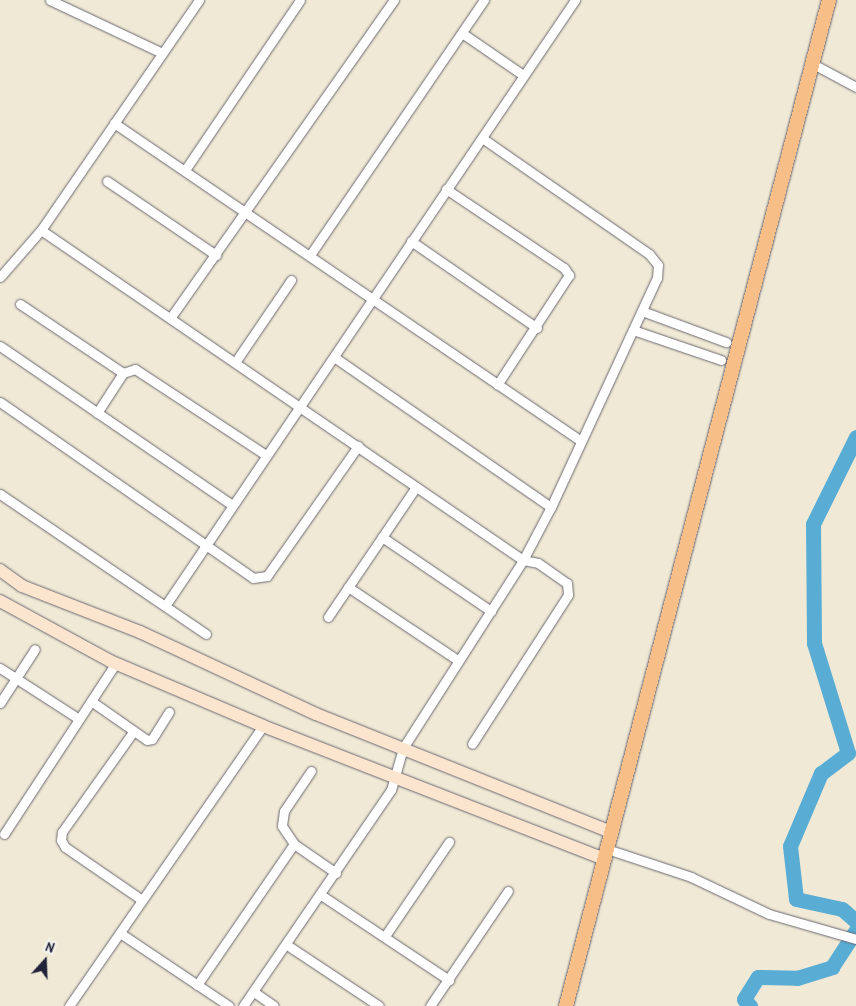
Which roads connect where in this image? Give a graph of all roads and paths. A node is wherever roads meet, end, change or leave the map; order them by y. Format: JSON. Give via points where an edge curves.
{"nodes":[{"id":1,"x":50,"y":0,"type":"edge"},
{"id":2,"x":199,"y":0,"type":"edge"},
{"id":3,"x":300,"y":0,"type":"edge"},
{"id":4,"x":394,"y":0,"type":"edge"},
{"id":5,"x":484,"y":0,"type":"edge"},
{"id":6,"x":575,"y":0,"type":"edge"},
{"id":7,"x":829,"y":0,"type":"edge"},
{"id":8,"x":462,"y":34,"type":"junction"},
{"id":9,"x":162,"y":53,"type":"junction"},
{"id":10,"x":813,"y":64,"type":"junction"},
{"id":11,"x":523,"y":75,"type":"junction"},
{"id":12,"x":856,"y":87,"type":"edge"},
{"id":13,"x":114,"y":123,"type":"junction"},
{"id":14,"x":482,"y":138,"type":"junction"},
{"id":15,"x":185,"y":170,"type":"junction"},
{"id":16,"x":107,"y":182,"type":"dead end"},
{"id":17,"x":446,"y":189,"type":"junction"},
{"id":18,"x":248,"y":212,"type":"junction"},
{"id":19,"x":41,"y":230,"type":"junction"},
{"id":20,"x":411,"y":241,"type":"junction"},
{"id":21,"x":310,"y":254,"type":"junction"},
{"id":22,"x":216,"y":255,"type":"junction"},
{"id":23,"x":0,"y":277,"type":"edge"},
{"id":24,"x":291,"y":280,"type":"dead end"},
{"id":25,"x":375,"y":299,"type":"junction"},
{"id":26,"x":20,"y":304,"type":"dead end"},
{"id":27,"x":642,"y":311,"type":"junction"},
{"id":28,"x":171,"y":317,"type":"junction"},
{"id":29,"x":537,"y":328,"type":"junction"},
{"id":30,"x":633,"y":330,"type":"junction"},
{"id":31,"x":726,"y":342,"type":"dead end"},
{"id":32,"x":0,"y":346,"type":"edge"},
{"id":33,"x":334,"y":357,"type":"junction"},
{"id":34,"x":721,"y":360,"type":"dead end"},
{"id":35,"x":236,"y":361,"type":"junction"},
{"id":36,"x":123,"y":373,"type":"junction"},
{"id":37,"x":497,"y":385,"type":"junction"},
{"id":38,"x":0,"y":402,"type":"edge"},
{"id":39,"x":300,"y":405,"type":"junction"},
{"id":40,"x":97,"y":413,"type":"junction"},
{"id":41,"x":581,"y":440,"type":"junction"},
{"id":42,"x":358,"y":446,"type":"junction"},
{"id":43,"x":266,"y":455,"type":"junction"},
{"id":44,"x":416,"y":487,"type":"junction"},
{"id":45,"x":0,"y":494,"type":"edge"},
{"id":46,"x":232,"y":505,"type":"junction"},
{"id":47,"x":551,"y":507,"type":"junction"},
{"id":48,"x":382,"y":537,"type":"junction"},
{"id":49,"x":206,"y":544,"type":"junction"},
{"id":50,"x":523,"y":560,"type":"junction"},
{"id":51,"x":0,"y":570,"type":"edge"},
{"id":52,"x":348,"y":587,"type":"junction"},
{"id":53,"x":0,"y":601,"type":"edge"},
{"id":54,"x":165,"y":606,"type":"junction"},
{"id":55,"x":491,"y":611,"type":"junction"},
{"id":56,"x":328,"y":617,"type":"dead end"},
{"id":57,"x":206,"y":634,"type":"dead end"},
{"id":58,"x":35,"y":649,"type":"dead end"},
{"id":59,"x":459,"y":661,"type":"junction"},
{"id":60,"x":116,"y":664,"type":"junction"},
{"id":61,"x":0,"y":668,"type":"edge"},
{"id":62,"x":16,"y":678,"type":"junction"},
{"id":63,"x":91,"y":701,"type":"junction"},
{"id":64,"x":0,"y":702,"type":"edge"},
{"id":65,"x":169,"y":712,"type":"dead end"},
{"id":66,"x":79,"y":719,"type":"junction"},
{"id":67,"x":263,"y":726,"type":"junction"},
{"id":68,"x":133,"y":732,"type":"junction"},
{"id":69,"x":472,"y":744,"type":"dead end"},
{"id":70,"x":403,"y":748,"type":"junction"},
{"id":71,"x":311,"y":770,"type":"dead end"},
{"id":72,"x":392,"y":776,"type":"junction"},
{"id":73,"x":611,"y":832,"type":"junction"},
{"id":74,"x":4,"y":834,"type":"dead end"},
{"id":75,"x":449,"y":842,"type":"dead end"},
{"id":76,"x":294,"y":844,"type":"junction"},
{"id":77,"x":606,"y":854,"type":"junction"},
{"id":78,"x":336,"y":873,"type":"junction"},
{"id":79,"x":508,"y":891,"type":"dead end"},
{"id":80,"x":322,"y":895,"type":"junction"},
{"id":81,"x":142,"y":900,"type":"junction"},
{"id":82,"x":120,"y":933,"type":"junction"},
{"id":83,"x":385,"y":936,"type":"junction"},
{"id":84,"x":856,"y":939,"type":"edge"},
{"id":85,"x":287,"y":945,"type":"junction"},
{"id":86,"x":448,"y":980,"type":"junction"},
{"id":87,"x":197,"y":985,"type":"junction"},
{"id":88,"x":254,"y":992,"type":"junction"},
{"id":89,"x":69,"y":1006,"type":"edge"},
{"id":90,"x":229,"y":1006,"type":"edge"},
{"id":91,"x":243,"y":1006,"type":"edge"},
{"id":92,"x":274,"y":1006,"type":"edge"},
{"id":93,"x":378,"y":1006,"type":"edge"},
{"id":94,"x":430,"y":1006,"type":"edge"},
{"id":95,"x":566,"y":1006,"type":"edge"}],
"edges":[{"from":1,"to":9,"type":"street"},
{"from":2,"to":9,"type":"street"},
{"from":3,"to":15,"type":"street"},
{"from":4,"to":18,"type":"street"},
{"from":5,"to":8,"type":"street"},
{"from":6,"to":11,"type":"street"},
{"from":7,"to":10,"type":"main road"},
{"from":8,"to":11,"type":"street"},
{"from":8,"to":21,"type":"street"},
{"from":9,"to":13,"type":"street"},
{"from":10,"to":12,"type":"street"},
{"from":10,"to":73,"type":"main road"},
{"from":11,"to":14,"type":"street"},
{"from":13,"to":15,"type":"street"},
{"from":13,"to":19,"type":"street"},
{"from":14,"to":17,"type":"street"},
{"from":14,"to":27,"type":"street","via":[[649,254],[658,266],[657,278]]},
{"from":15,"to":18,"type":"street"},
{"from":16,"to":22,"type":"street"},
{"from":17,"to":20,"type":"street"},
{"from":17,"to":29,"type":"street","via":[[567,271],[568,280]]},
{"from":18,"to":21,"type":"street"},
{"from":18,"to":22,"type":"street"},
{"from":19,"to":23,"type":"street"},
{"from":19,"to":28,"type":"street"},
{"from":20,"to":25,"type":"street"},
{"from":20,"to":29,"type":"street"},
{"from":21,"to":25,"type":"street"},
{"from":22,"to":28,"type":"street"},
{"from":24,"to":35,"type":"street"},
{"from":25,"to":33,"type":"street"},
{"from":25,"to":37,"type":"street"},
{"from":26,"to":36,"type":"street"},
{"from":27,"to":30,"type":"street"},
{"from":27,"to":31,"type":"street"},
{"from":28,"to":35,"type":"street"},
{"from":29,"to":37,"type":"street"},
{"from":30,"to":34,"type":"street"},
{"from":30,"to":41,"type":"street"},
{"from":32,"to":40,"type":"street"},
{"from":33,"to":39,"type":"street"},
{"from":33,"to":47,"type":"street"},
{"from":35,"to":39,"type":"street"},
{"from":36,"to":40,"type":"street"},
{"from":36,"to":43,"type":"street","via":[[135,369],[142,372]]},
{"from":37,"to":41,"type":"street"},
{"from":38,"to":49,"type":"street"},
{"from":39,"to":42,"type":"street"},
{"from":39,"to":43,"type":"street"},
{"from":40,"to":46,"type":"street"},
{"from":41,"to":47,"type":"street"},
{"from":42,"to":44,"type":"street"},
{"from":42,"to":49,"type":"street","via":[[267,576],[253,578]]},
{"from":43,"to":46,"type":"street"},
{"from":44,"to":48,"type":"street"},
{"from":44,"to":50,"type":"street"},
{"from":45,"to":54,"type":"street"},
{"from":46,"to":49,"type":"street"},
{"from":47,"to":50,"type":"street"},
{"from":48,"to":52,"type":"street"},
{"from":48,"to":55,"type":"street"},
{"from":49,"to":54,"type":"street"},
{"from":50,"to":55,"type":"street"},
{"from":50,"to":69,"type":"street","via":[[538,563],[560,577],[567,583],[568,595]]},
{"from":51,"to":70,"type":"street","via":[[22,586],[140,632],[316,714]]},
{"from":52,"to":56,"type":"street"},
{"from":52,"to":59,"type":"street"},
{"from":53,"to":60,"type":"street"},
{"from":54,"to":57,"type":"street"},
{"from":55,"to":59,"type":"street"},
{"from":58,"to":62,"type":"street"},
{"from":59,"to":70,"type":"street"},
{"from":60,"to":63,"type":"street"},
{"from":60,"to":67,"type":"street"},
{"from":61,"to":62,"type":"street"},
{"from":62,"to":64,"type":"street"},
{"from":62,"to":66,"type":"street"},
{"from":63,"to":66,"type":"street"},
{"from":63,"to":68,"type":"street"},
{"from":65,"to":68,"type":"street","via":[[152,739],[147,740]]},
{"from":66,"to":74,"type":"street"},
{"from":67,"to":72,"type":"street"},
{"from":67,"to":81,"type":"street"},
{"from":68,"to":81,"type":"street","via":[[62,832],[61,840],[66,847]]},
{"from":70,"to":72,"type":"street"},
{"from":70,"to":73,"type":"street"},
{"from":71,"to":76,"type":"street","via":[[283,817],[285,834]]},
{"from":72,"to":77,"type":"street"},
{"from":72,"to":78,"type":"street","via":[[391,790]]},
{"from":73,"to":77,"type":"main road"},
{"from":75,"to":83,"type":"street"},
{"from":76,"to":78,"type":"street"},
{"from":76,"to":87,"type":"street"},
{"from":77,"to":84,"type":"street","via":[[691,877],[769,914]]},
{"from":77,"to":95,"type":"main road"},
{"from":78,"to":80,"type":"street"},
{"from":79,"to":86,"type":"street"},
{"from":80,"to":83,"type":"street"},
{"from":80,"to":85,"type":"street"},
{"from":81,"to":82,"type":"street"},
{"from":82,"to":87,"type":"street"},
{"from":82,"to":89,"type":"street"},
{"from":83,"to":86,"type":"street"},
{"from":85,"to":88,"type":"street"},
{"from":85,"to":93,"type":"street"},
{"from":86,"to":94,"type":"street"},
{"from":87,"to":90,"type":"street"},
{"from":88,"to":91,"type":"street"},
{"from":88,"to":92,"type":"street"}]}
